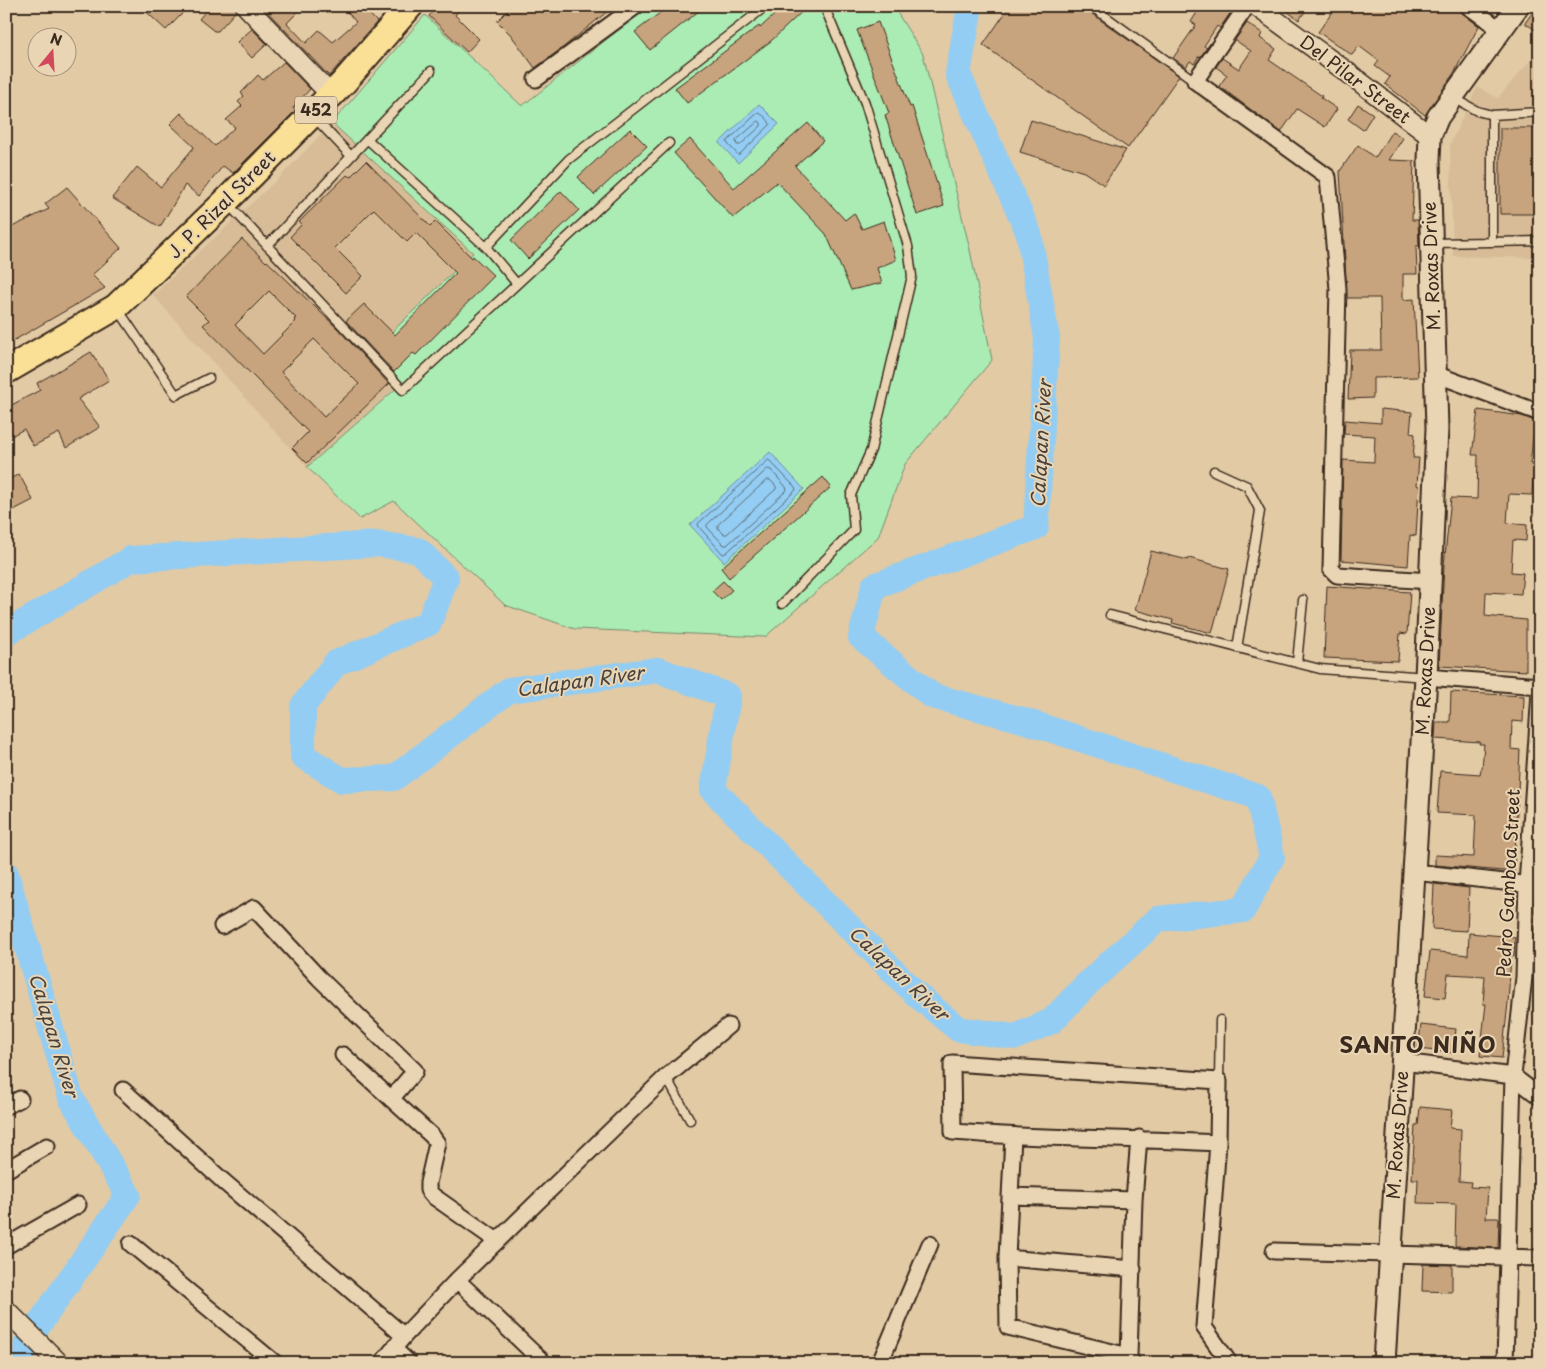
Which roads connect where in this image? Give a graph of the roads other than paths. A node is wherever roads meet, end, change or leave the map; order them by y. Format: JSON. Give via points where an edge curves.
{"nodes":[{"id":1,"x":246,"y":6,"type":"edge"},
{"id":2,"x":410,"y":6,"type":"edge"},
{"id":3,"x":635,"y":6,"type":"edge"},
{"id":4,"x":766,"y":6,"type":"edge"},
{"id":5,"x":824,"y":6,"type":"edge"},
{"id":6,"x":1091,"y":6,"type":"edge"},
{"id":7,"x":1247,"y":6,"type":"edge"},
{"id":8,"x":1256,"y":6,"type":"edge"},
{"id":9,"x":1468,"y":6,"type":"edge"},
{"id":10,"x":1518,"y":6,"type":"edge"},
{"id":11,"x":1501,"y":30,"type":"junction"},
{"id":12,"x":431,"y":71,"type":"dead end"},
{"id":13,"x":536,"y":79,"type":"dead end"},
{"id":14,"x":1195,"y":81,"type":"junction"},
{"id":15,"x":331,"y":95,"type":"junction"},
{"id":16,"x":1452,"y":98,"type":"junction"},
{"id":17,"x":1540,"y":112,"type":"edge"},
{"id":18,"x":312,"y":115,"type":"junction"},
{"id":19,"x":1492,"y":115,"type":"junction"},
{"id":20,"x":1430,"y":136,"type":"junction"},
{"id":21,"x":367,"y":139,"type":"junction"},
{"id":22,"x":669,"y":143,"type":"dead end"},
{"id":23,"x":352,"y":156,"type":"junction"},
{"id":24,"x":225,"y":202,"type":"junction"},
{"id":25,"x":1540,"y":241,"type":"edge"},
{"id":26,"x":1492,"y":242,"type":"junction"},
{"id":27,"x":1431,"y":243,"type":"junction"},
{"id":28,"x":267,"y":246,"type":"junction"},
{"id":29,"x":486,"y":247,"type":"junction"},
{"id":30,"x":517,"y":284,"type":"junction"},
{"id":31,"x":116,"y":307,"type":"junction"},
{"id":32,"x":6,"y":371,"type":"edge"},
{"id":33,"x":1435,"y":374,"type":"junction"},
{"id":34,"x":209,"y":378,"type":"dead end"},
{"id":35,"x":1540,"y":413,"type":"edge"},
{"id":36,"x":1214,"y":472,"type":"dead end"},
{"id":37,"x":1430,"y":581,"type":"junction"},
{"id":38,"x":1303,"y":600,"type":"dead end"},
{"id":39,"x":782,"y":604,"type":"dead end"},
{"id":40,"x":1110,"y":615,"type":"dead end"},
{"id":41,"x":1237,"y":648,"type":"junction"},
{"id":42,"x":1297,"y":663,"type":"junction"},
{"id":43,"x":1426,"y":677,"type":"junction"},
{"id":44,"x":1540,"y":686,"type":"edge"},
{"id":45,"x":1540,"y":692,"type":"edge"},
{"id":46,"x":1414,"y":872,"type":"junction"},
{"id":47,"x":1533,"y":886,"type":"edge"},
{"id":48,"x":222,"y":926,"type":"dead end"},
{"id":49,"x":1220,"y":1020,"type":"dead end"},
{"id":50,"x":728,"y":1026,"type":"dead end"},
{"id":51,"x":343,"y":1055,"type":"dead end"},
{"id":52,"x":1403,"y":1062,"type":"junction"},
{"id":53,"x":1513,"y":1076,"type":"junction"},
{"id":54,"x":666,"y":1077,"type":"junction"},
{"id":55,"x":1220,"y":1081,"type":"junction"},
{"id":56,"x":123,"y":1090,"type":"dead end"},
{"id":57,"x":1540,"y":1097,"type":"edge"},
{"id":58,"x":391,"y":1099,"type":"junction"},
{"id":59,"x":690,"y":1120,"type":"dead end"},
{"id":60,"x":1013,"y":1136,"type":"junction"},
{"id":61,"x":1139,"y":1138,"type":"junction"},
{"id":62,"x":1218,"y":1143,"type":"junction"},
{"id":63,"x":47,"y":1146,"type":"dead end"},
{"id":64,"x":6,"y":1170,"type":"edge"},
{"id":65,"x":1010,"y":1196,"type":"junction"},
{"id":66,"x":1134,"y":1200,"type":"junction"},
{"id":67,"x":78,"y":1205,"type":"dead end"},
{"id":68,"x":497,"y":1241,"type":"junction"},
{"id":69,"x":131,"y":1244,"type":"dead end"},
{"id":70,"x":930,"y":1244,"type":"dead end"},
{"id":71,"x":6,"y":1246,"type":"edge"},
{"id":72,"x":1274,"y":1251,"type":"dead end"},
{"id":73,"x":1391,"y":1253,"type":"junction"},
{"id":74,"x":1508,"y":1257,"type":"junction"},
{"id":75,"x":1007,"y":1258,"type":"junction"},
{"id":76,"x":1540,"y":1258,"type":"edge"},
{"id":77,"x":1133,"y":1269,"type":"junction"},
{"id":78,"x":457,"y":1280,"type":"junction"},
{"id":79,"x":10,"y":1314,"type":"edge"},
{"id":80,"x":404,"y":1336,"type":"junction"},
{"id":81,"x":394,"y":1349,"type":"junction"},
{"id":82,"x":1131,"y":1359,"type":"edge"},
{"id":83,"x":1227,"y":1362,"type":"edge"},
{"id":84,"x":59,"y":1363,"type":"edge"},
{"id":85,"x":274,"y":1363,"type":"edge"},
{"id":86,"x":382,"y":1363,"type":"edge"},
{"id":87,"x":409,"y":1363,"type":"edge"},
{"id":88,"x":544,"y":1363,"type":"edge"},
{"id":89,"x":880,"y":1363,"type":"edge"},
{"id":90,"x":1384,"y":1363,"type":"edge"},
{"id":91,"x":1505,"y":1363,"type":"edge"}],
"edges":[{"from":1,"to":15,"type":"street"},
{"from":2,"to":15,"type":"highway","name":"J. P. Rizal Street","number":"452"},
{"from":3,"to":13,"type":"street"},
{"from":4,"to":29,"type":"lane","via":[[569,160]]},
{"from":5,"to":39,"type":"lane","via":[[865,102],[908,246],[912,276],[871,450],[851,495],[854,530]]},
{"from":6,"to":14,"type":"lane"},
{"from":7,"to":14,"type":"street"},
{"from":8,"to":20,"type":"street","name":"Del Pilar Street"},
{"from":9,"to":11,"type":"street"},
{"from":10,"to":11,"type":"main road","name":"M. Roxas Drive"},
{"from":11,"to":16,"type":"main road","name":"M. Roxas Drive"},
{"from":12,"to":21,"type":"lane"},
{"from":14,"to":37,"type":"street","via":[[1328,177],[1338,289],[1331,569],[1338,575]]},
{"from":15,"to":18,"type":"highway","name":"J. P. Rizal Street","number":"452"},
{"from":16,"to":19,"type":"lane"},
{"from":16,"to":20,"type":"main road","name":"M. Roxas Drive","via":[[1438,117]]},
{"from":17,"to":19,"type":"lane"},
{"from":18,"to":23,"type":"lane"},
{"from":18,"to":24,"type":"highway","name":"J. P. Rizal Street","number":"452"},
{"from":19,"to":26,"type":"lane"},
{"from":20,"to":27,"type":"main road","name":"M. Roxas Drive"},
{"from":21,"to":23,"type":"lane"},
{"from":21,"to":29,"type":"lane"},
{"from":22,"to":30,"type":"lane"},
{"from":23,"to":28,"type":"lane"},
{"from":24,"to":28,"type":"lane"},
{"from":24,"to":31,"type":"highway","name":"J. P. Rizal Street","number":"452"},
{"from":25,"to":26,"type":"lane"},
{"from":26,"to":27,"type":"lane"},
{"from":27,"to":33,"type":"main road","name":"M. Roxas Drive"},
{"from":28,"to":30,"type":"lane","via":[[403,390]]},
{"from":29,"to":30,"type":"lane"},
{"from":31,"to":32,"type":"highway","name":"J. P. Rizal Street","number":"452"},
{"from":31,"to":34,"type":"lane","via":[[176,395]]},
{"from":33,"to":35,"type":"street"},
{"from":33,"to":37,"type":"main road","name":"M. Roxas Drive","via":[[1437,428]]},
{"from":36,"to":41,"type":"lane","via":[[1247,486],[1260,511]]},
{"from":37,"to":43,"type":"main road","name":"M. Roxas Drive"},
{"from":38,"to":42,"type":"lane"},
{"from":40,"to":41,"type":"lane"},
{"from":41,"to":42,"type":"lane"},
{"from":42,"to":43,"type":"lane","via":[[1320,669]]},
{"from":43,"to":44,"type":"street"},
{"from":43,"to":46,"type":"main road","name":"M. Roxas Drive"},
{"from":45,"to":47,"type":"street","name":"Pedro Gamboa Street"},
{"from":46,"to":47,"type":"street"},
{"from":46,"to":52,"type":"main road","name":"M. Roxas Drive"},
{"from":47,"to":53,"type":"street","name":"Pedro Gamboa Street"},
{"from":48,"to":58,"type":"street","via":[[254,908],[318,978],[415,1071]]},
{"from":49,"to":55,"type":"lane"},
{"from":50,"to":54,"type":"street"},
{"from":51,"to":58,"type":"street"},
{"from":52,"to":53,"type":"street"},
{"from":52,"to":73,"type":"main road","name":"M. Roxas Drive"},
{"from":53,"to":57,"type":"street"},
{"from":53,"to":74,"type":"street","name":"Pedro Gamboa Street"},
{"from":54,"to":59,"type":"lane"},
{"from":54,"to":68,"type":"street"},
{"from":55,"to":60,"type":"street","via":[[952,1063],[953,1132]]},
{"from":55,"to":62,"type":"street"},
{"from":56,"to":80,"type":"street","via":[[223,1181]]},
{"from":58,"to":68,"type":"street","via":[[437,1143],[428,1190]]},
{"from":60,"to":61,"type":"street"},
{"from":60,"to":65,"type":"street"},
{"from":61,"to":62,"type":"street"},
{"from":61,"to":66,"type":"street"},
{"from":62,"to":83,"type":"street","via":[[1204,1327]]},
{"from":63,"to":64,"type":"street"},
{"from":65,"to":66,"type":"street"},
{"from":65,"to":75,"type":"street"},
{"from":66,"to":77,"type":"street"},
{"from":67,"to":71,"type":"street"},
{"from":68,"to":78,"type":"street"},
{"from":69,"to":85,"type":"street"},
{"from":70,"to":89,"type":"street"},
{"from":72,"to":73,"type":"street"},
{"from":73,"to":74,"type":"street"},
{"from":73,"to":90,"type":"main road","name":"M. Roxas Drive"},
{"from":74,"to":76,"type":"street"},
{"from":74,"to":91,"type":"street","name":"Pedro Gamboa Street"},
{"from":75,"to":77,"type":"street"},
{"from":75,"to":82,"type":"street","via":[[1008,1327]]},
{"from":77,"to":82,"type":"street"},
{"from":78,"to":80,"type":"street"},
{"from":78,"to":88,"type":"street"},
{"from":79,"to":84,"type":"street"},
{"from":80,"to":81,"type":"street"},
{"from":81,"to":86,"type":"street"},
{"from":81,"to":87,"type":"street"}]}
